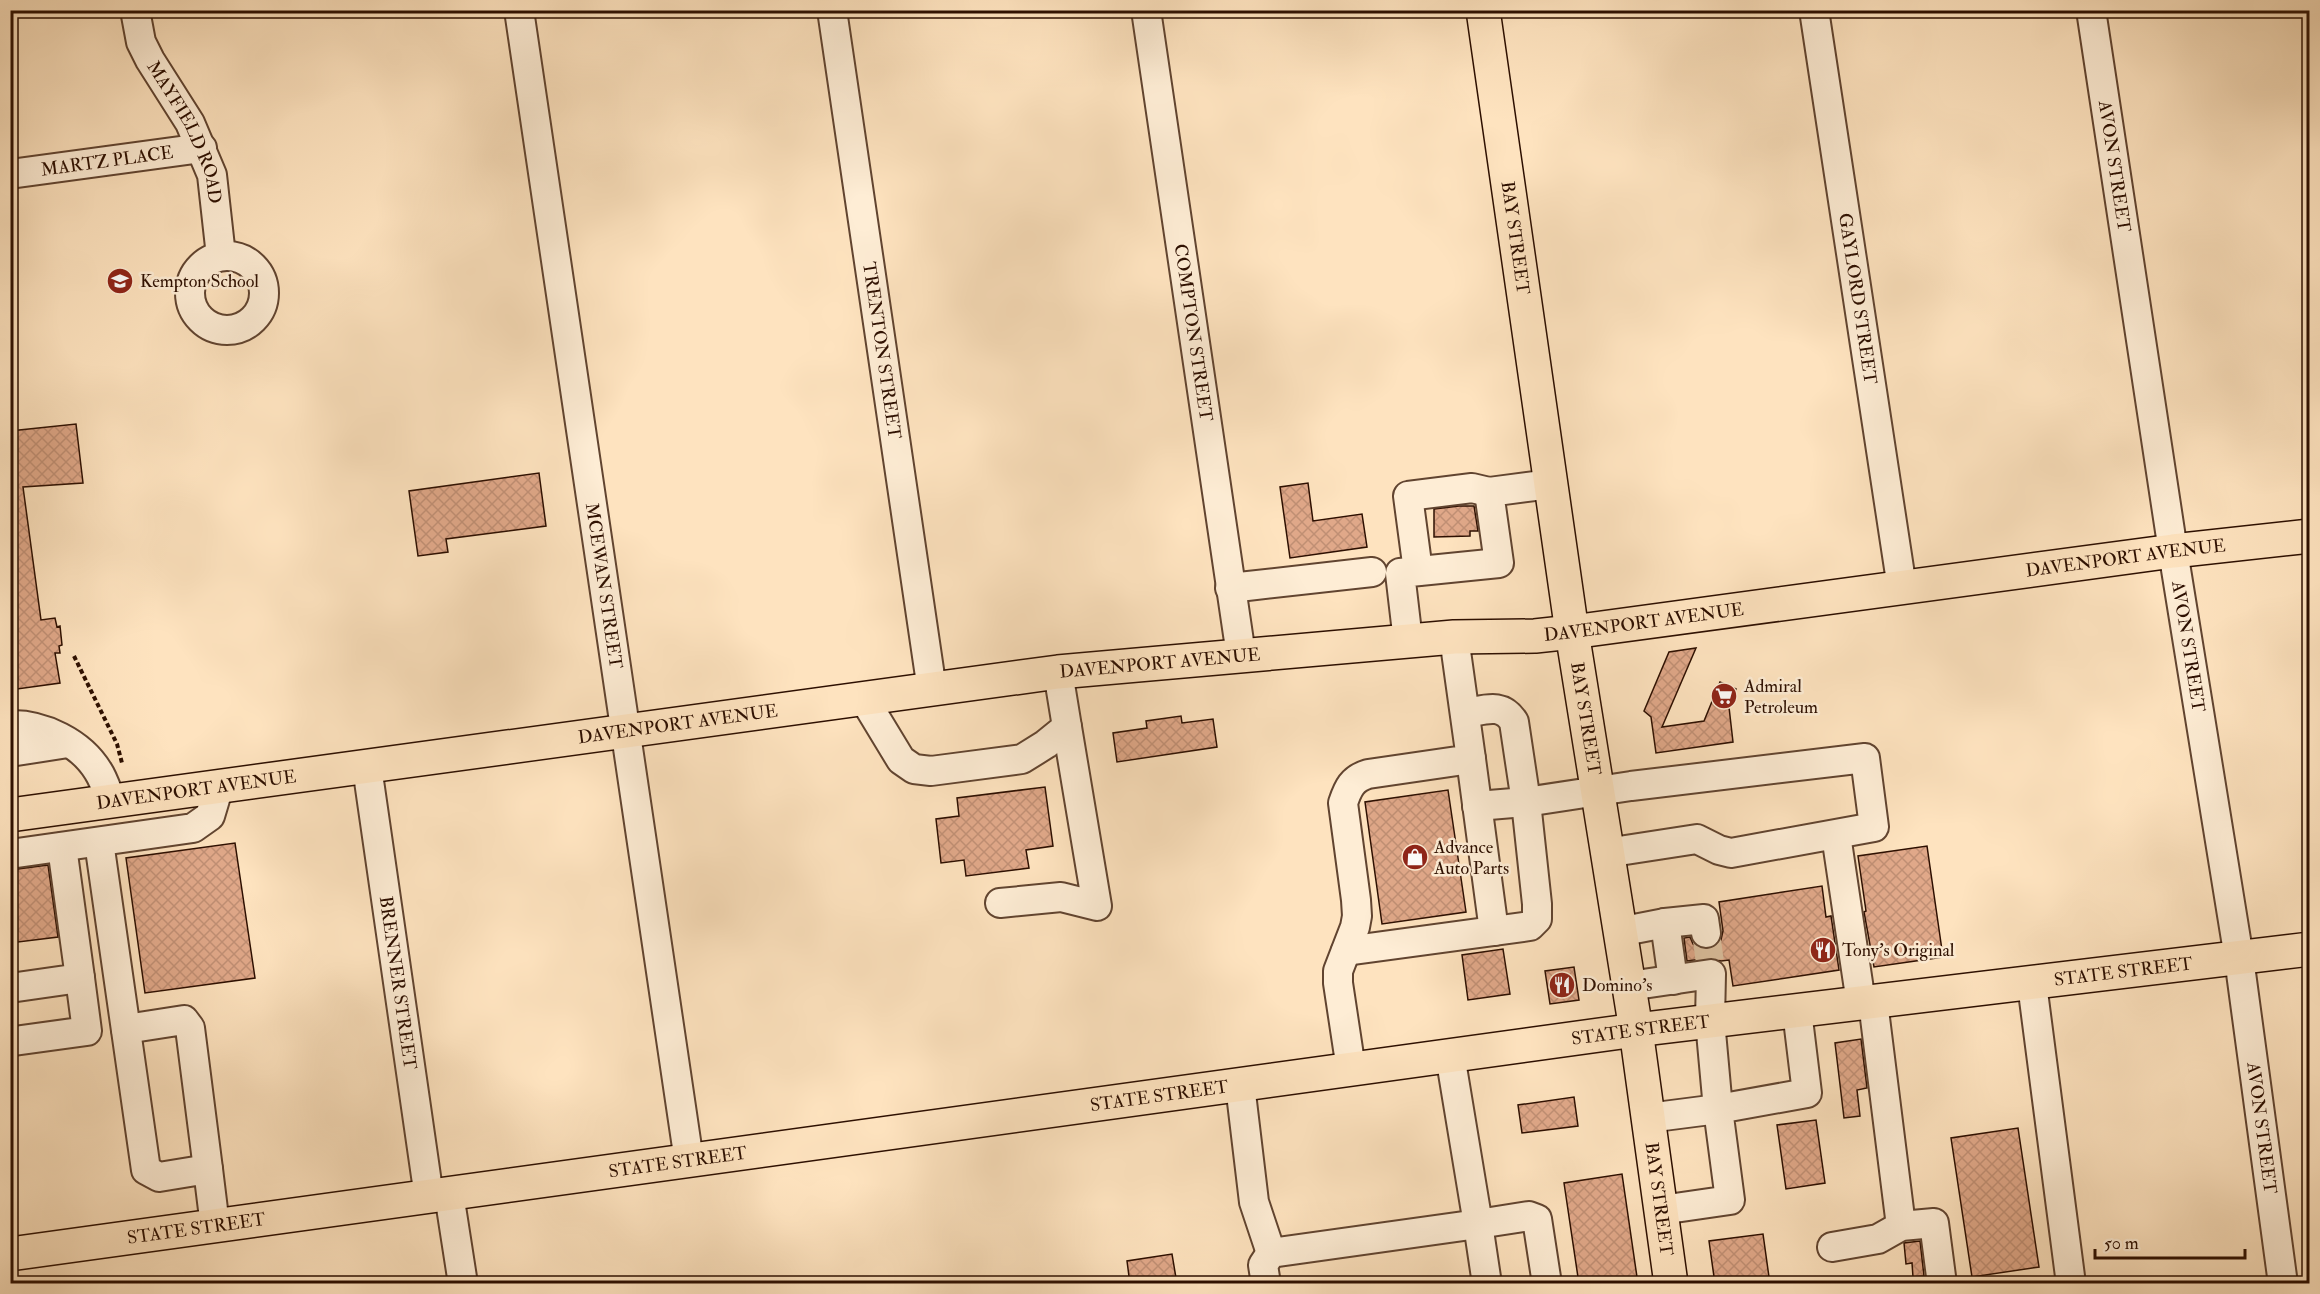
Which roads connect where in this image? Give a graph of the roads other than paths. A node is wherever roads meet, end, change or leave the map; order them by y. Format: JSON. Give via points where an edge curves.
{"nodes":[{"id":1,"x":135,"y":10,"type":"edge"},
{"id":2,"x":519,"y":10,"type":"edge"},
{"id":3,"x":832,"y":10,"type":"edge"},
{"id":4,"x":1146,"y":10,"type":"edge"},
{"id":5,"x":1483,"y":10,"type":"edge"},
{"id":6,"x":1814,"y":10,"type":"edge"},
{"id":7,"x":2091,"y":10,"type":"edge"},
{"id":8,"x":202,"y":148,"type":"junction"},
{"id":9,"x":10,"y":174,"type":"edge"},
{"id":10,"x":221,"y":256,"type":"dead end"},
{"id":11,"x":1551,"y":484,"type":"junction"},
{"id":12,"x":1489,"y":492,"type":"junction"},
{"id":13,"x":2310,"y":536,"type":"edge"},
{"id":14,"x":2173,"y":550,"type":"junction"},
{"id":15,"x":1418,"y":571,"type":"junction"},
{"id":16,"x":1372,"y":572,"type":"dead end"},
{"id":17,"x":1230,"y":588,"type":"junction"},
{"id":18,"x":1902,"y":588,"type":"junction"},
{"id":19,"x":1572,"y":632,"type":"junction"},
{"id":20,"x":1454,"y":637,"type":"junction"},
{"id":21,"x":1408,"y":641,"type":"junction"},
{"id":22,"x":1240,"y":655,"type":"junction"},
{"id":23,"x":1058,"y":672,"type":"junction"},
{"id":24,"x":932,"y":690,"type":"junction"},
{"id":25,"x":864,"y":699,"type":"junction"},
{"id":26,"x":1465,"y":712,"type":"junction"},
{"id":27,"x":10,"y":725,"type":"edge"},
{"id":28,"x":1066,"y":727,"type":"junction"},
{"id":29,"x":626,"y":732,"type":"junction"},
{"id":30,"x":68,"y":743,"type":"junction"},
{"id":31,"x":10,"y":752,"type":"edge"},
{"id":32,"x":1471,"y":759,"type":"junction"},
{"id":33,"x":367,"y":767,"type":"junction"},
{"id":34,"x":219,"y":786,"type":"junction"},
{"id":35,"x":1598,"y":791,"type":"junction"},
{"id":36,"x":111,"y":801,"type":"junction"},
{"id":37,"x":1526,"y":802,"type":"junction"},
{"id":38,"x":1477,"y":806,"type":"junction"},
{"id":39,"x":10,"y":815,"type":"edge"},
{"id":40,"x":1836,"y":835,"type":"junction"},
{"id":41,"x":99,"y":842,"type":"junction"},
{"id":42,"x":62,"y":847,"type":"junction"},
{"id":43,"x":1606,"y":853,"type":"junction"},
{"id":44,"x":10,"y":854,"type":"edge"},
{"id":45,"x":1000,"y":903,"type":"dead end"},
{"id":46,"x":1665,"y":923,"type":"junction"},
{"id":47,"x":1705,"y":926,"type":"dead end"},
{"id":48,"x":1494,"y":931,"type":"junction"},
{"id":49,"x":1619,"y":932,"type":"junction"},
{"id":50,"x":2310,"y":949,"type":"edge"},
{"id":51,"x":1346,"y":951,"type":"junction"},
{"id":52,"x":2239,"y":958,"type":"junction"},
{"id":53,"x":80,"y":978,"type":"junction"},
{"id":54,"x":1673,"y":980,"type":"junction"},
{"id":55,"x":2032,"y":984,"type":"junction"},
{"id":56,"x":1629,"y":986,"type":"junction"},
{"id":57,"x":10,"y":988,"type":"edge"},
{"id":58,"x":1867,"y":1003,"type":"junction"},
{"id":59,"x":1797,"y":1011,"type":"junction"},
{"id":60,"x":1710,"y":1021,"type":"junction"},
{"id":61,"x":126,"y":1029,"type":"junction"},
{"id":62,"x":1636,"y":1030,"type":"junction"},
{"id":63,"x":14,"y":1041,"type":"dead end"},
{"id":64,"x":1450,"y":1055,"type":"junction"},
{"id":65,"x":1351,"y":1069,"type":"junction"},
{"id":66,"x":1240,"y":1085,"type":"junction"},
{"id":67,"x":1718,"y":1109,"type":"junction"},
{"id":68,"x":1648,"y":1118,"type":"junction"},
{"id":69,"x":689,"y":1161,"type":"junction"},
{"id":70,"x":208,"y":1169,"type":"junction"},
{"id":71,"x":439,"y":1196,"type":"junction"},
{"id":72,"x":1661,"y":1210,"type":"junction"},
{"id":73,"x":1478,"y":1224,"type":"junction"},
{"id":74,"x":215,"y":1226,"type":"junction"},
{"id":75,"x":1901,"y":1226,"type":"junction"},
{"id":76,"x":1832,"y":1247,"type":"dead end"},
{"id":77,"x":1271,"y":1253,"type":"junction"},
{"id":78,"x":10,"y":1254,"type":"edge"},
{"id":79,"x":462,"y":1284,"type":"edge"},
{"id":80,"x":1266,"y":1284,"type":"edge"},
{"id":81,"x":1487,"y":1284,"type":"edge"},
{"id":82,"x":1547,"y":1284,"type":"edge"},
{"id":83,"x":1671,"y":1284,"type":"edge"},
{"id":84,"x":1942,"y":1284,"type":"edge"},
{"id":85,"x":2071,"y":1284,"type":"edge"},
{"id":86,"x":2283,"y":1284,"type":"edge"}],
"edges":[{"from":1,"to":8,"type":"street","name":"MAYFIELD ROAD","via":[[141,42]]},
{"from":2,"to":29,"type":"street","name":"MCEWAN STREET"},
{"from":3,"to":24,"type":"street","name":"TRENTON STREET"},
{"from":4,"to":17,"type":"street","name":"COMPTON STREET"},
{"from":5,"to":11,"type":"main road","name":"BAY STREET"},
{"from":6,"to":18,"type":"street","name":"GAYLORD STREET"},
{"from":7,"to":14,"type":"street","name":"AVON STREET"},
{"from":8,"to":9,"type":"street","name":"MARTZ PLACE"},
{"from":8,"to":10,"type":"street","name":"MAYFIELD ROAD","via":[[212,175]]},
{"from":11,"to":12,"type":"street"},
{"from":11,"to":19,"type":"main road","name":"BAY STREET"},
{"from":12,"to":15,"type":"street","via":[[1499,562]]},
{"from":12,"to":15,"type":"street","via":[[1472,488],[1408,496]]},
{"from":13,"to":14,"type":"main road","name":"DAVENPORT AVENUE"},
{"from":14,"to":18,"type":"main road","name":"DAVENPORT AVENUE"},
{"from":14,"to":52,"type":"street","name":"AVON STREET"},
{"from":15,"to":21,"type":"street","via":[[1400,573]]},
{"from":16,"to":17,"type":"street"},
{"from":17,"to":22,"type":"street","name":"COMPTON STREET"},
{"from":18,"to":19,"type":"main road","name":"DAVENPORT AVENUE"},
{"from":19,"to":20,"type":"main road","name":"DAVENPORT AVENUE"},
{"from":19,"to":35,"type":"main road","name":"BAY STREET"},
{"from":20,"to":21,"type":"main road","name":"DAVENPORT AVENUE"},
{"from":20,"to":26,"type":"street"},
{"from":21,"to":22,"type":"main road","name":"DAVENPORT AVENUE"},
{"from":22,"to":23,"type":"main road","name":"DAVENPORT AVENUE"},
{"from":23,"to":24,"type":"main road","name":"DAVENPORT AVENUE"},
{"from":23,"to":28,"type":"street"},
{"from":24,"to":25,"type":"main road","name":"DAVENPORT AVENUE"},
{"from":25,"to":28,"type":"street","via":[[902,760],[914,769],[931,771],[1022,759]]},
{"from":25,"to":29,"type":"main road","name":"DAVENPORT AVENUE"},
{"from":26,"to":32,"type":"street"},
{"from":26,"to":37,"type":"street","via":[[1499,708],[1509,714],[1514,722]]},
{"from":27,"to":30,"type":"street","via":[[34,727]]},
{"from":28,"to":45,"type":"street","via":[[1097,906],[1061,897]]},
{"from":29,"to":33,"type":"main road","name":"DAVENPORT AVENUE"},
{"from":29,"to":69,"type":"street","name":"MCEWAN STREET"},
{"from":30,"to":31,"type":"street"},
{"from":30,"to":36,"type":"street","via":[[91,761]]},
{"from":32,"to":38,"type":"street"},
{"from":32,"to":51,"type":"street","via":[[1355,777],[1343,803],[1356,900],[1355,927]]},
{"from":33,"to":34,"type":"main road","name":"DAVENPORT AVENUE"},
{"from":33,"to":71,"type":"street","name":"BRENNER STREET"},
{"from":34,"to":36,"type":"main road","name":"DAVENPORT AVENUE"},
{"from":34,"to":41,"type":"street","via":[[210,816],[193,828]]},
{"from":35,"to":37,"type":"street"},
{"from":35,"to":40,"type":"street","via":[[1866,758],[1874,827]]},
{"from":35,"to":43,"type":"main road","name":"BAY STREET"},
{"from":36,"to":39,"type":"main road","name":"DAVENPORT AVENUE"},
{"from":37,"to":38,"type":"street"},
{"from":37,"to":48,"type":"street","via":[[1537,919],[1530,926]]},
{"from":38,"to":48,"type":"street"},
{"from":40,"to":43,"type":"street","via":[[1731,853],[1697,839]]},
{"from":40,"to":58,"type":"street"},
{"from":41,"to":42,"type":"street"},
{"from":41,"to":61,"type":"street"},
{"from":42,"to":44,"type":"street"},
{"from":42,"to":53,"type":"street"},
{"from":43,"to":49,"type":"main road","name":"BAY STREET"},
{"from":46,"to":47,"type":"street"},
{"from":46,"to":49,"type":"street"},
{"from":46,"to":54,"type":"street"},
{"from":48,"to":51,"type":"street"},
{"from":49,"to":56,"type":"main road","name":"BAY STREET"},
{"from":50,"to":52,"type":"main road","name":"STATE STREET"},
{"from":51,"to":65,"type":"street","via":[[1338,983]]},
{"from":52,"to":55,"type":"main road","name":"STATE STREET"},
{"from":52,"to":86,"type":"street","name":"AVON STREET"},
{"from":53,"to":57,"type":"street"},
{"from":53,"to":63,"type":"street","via":[[87,1031]]},
{"from":54,"to":56,"type":"street"},
{"from":54,"to":60,"type":"street","via":[[1710,968]]},
{"from":55,"to":58,"type":"main road","name":"STATE STREET"},
{"from":55,"to":85,"type":"street"},
{"from":56,"to":62,"type":"main road","name":"BAY STREET"},
{"from":58,"to":59,"type":"main road","name":"STATE STREET"},
{"from":58,"to":75,"type":"street"},
{"from":59,"to":60,"type":"main road","name":"STATE STREET"},
{"from":59,"to":67,"type":"street","via":[[1807,1093]]},
{"from":60,"to":62,"type":"main road","name":"STATE STREET"},
{"from":60,"to":67,"type":"street"},
{"from":61,"to":70,"type":"street","via":[[146,1170],[159,1177]]},
{"from":61,"to":70,"type":"street","via":[[184,1020],[190,1028]]},
{"from":62,"to":64,"type":"main road","name":"STATE STREET"},
{"from":62,"to":68,"type":"main road","name":"BAY STREET"},
{"from":64,"to":65,"type":"main road","name":"STATE STREET"},
{"from":64,"to":73,"type":"street"},
{"from":65,"to":66,"type":"main road","name":"STATE STREET"},
{"from":66,"to":69,"type":"main road","name":"STATE STREET"},
{"from":66,"to":77,"type":"street","via":[[1254,1202]]},
{"from":67,"to":68,"type":"street"},
{"from":67,"to":72,"type":"street","via":[[1730,1200]]},
{"from":68,"to":72,"type":"main road","name":"BAY STREET"},
{"from":69,"to":71,"type":"main road","name":"STATE STREET"},
{"from":70,"to":74,"type":"street"},
{"from":71,"to":74,"type":"main road","name":"STATE STREET"},
{"from":71,"to":79,"type":"street","name":"BRENNER STREET"},
{"from":72,"to":83,"type":"main road","name":"BAY STREET"},
{"from":73,"to":77,"type":"street"},
{"from":73,"to":81,"type":"street"},
{"from":73,"to":82,"type":"street","via":[[1529,1216],[1537,1219]]},
{"from":74,"to":78,"type":"main road","name":"STATE STREET"},
{"from":75,"to":76,"type":"street","via":[[1878,1239]]},
{"from":75,"to":84,"type":"street","via":[[1934,1223]]},
{"from":77,"to":80,"type":"street","via":[[1263,1265]]}]}
